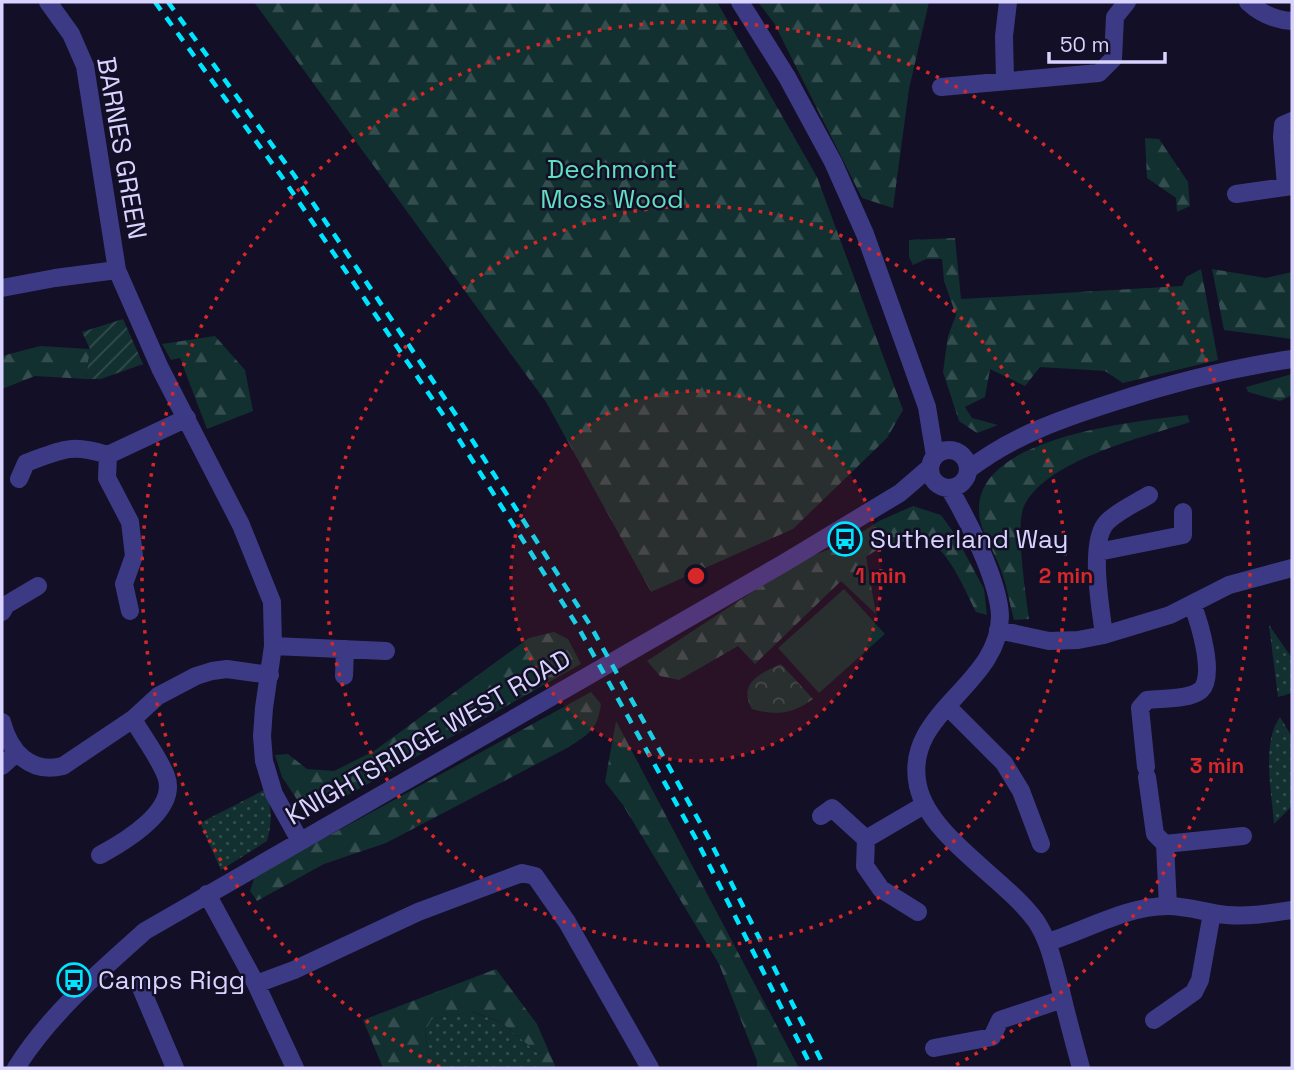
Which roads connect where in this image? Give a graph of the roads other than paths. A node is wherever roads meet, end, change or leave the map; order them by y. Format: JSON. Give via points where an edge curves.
{"nodes":[{"id":1,"x":48,"y":2,"type":"edge"},
{"id":2,"x":740,"y":2,"type":"edge"},
{"id":3,"x":1008,"y":2,"type":"edge"},
{"id":4,"x":1127,"y":2,"type":"edge"},
{"id":5,"x":1248,"y":2,"type":"edge"},
{"id":6,"x":1292,"y":21,"type":"edge"},
{"id":7,"x":1005,"y":80,"type":"junction"},
{"id":8,"x":942,"y":87,"type":"dead end"},
{"id":9,"x":1292,"y":121,"type":"edge"},
{"id":10,"x":1289,"y":186,"type":"edge"},
{"id":11,"x":1236,"y":194,"type":"dead end"},
{"id":12,"x":117,"y":270,"type":"junction"},
{"id":13,"x":2,"y":288,"type":"edge"},
{"id":14,"x":1292,"y":359,"type":"edge"},
{"id":15,"x":927,"y":407,"type":"junction"},
{"id":16,"x":187,"y":418,"type":"junction"},
{"id":17,"x":1006,"y":443,"type":"junction"},
{"id":18,"x":956,"y":451,"type":"junction"},
{"id":19,"x":108,"y":455,"type":"junction"},
{"id":20,"x":932,"y":462,"type":"junction"},
{"id":21,"x":19,"y":479,"type":"dead end"},
{"id":22,"x":954,"y":481,"type":"junction"},
{"id":23,"x":900,"y":493,"type":"junction"},
{"id":24,"x":1149,"y":495,"type":"dead end"},
{"id":25,"x":1183,"y":512,"type":"dead end"},
{"id":26,"x":1098,"y":552,"type":"junction"},
{"id":27,"x":1292,"y":568,"type":"edge"},
{"id":28,"x":38,"y":586,"type":"dead end"},
{"id":29,"x":1192,"y":604,"type":"junction"},
{"id":30,"x":130,"y":611,"type":"dead end"},
{"id":31,"x":2,"y":612,"type":"edge"},
{"id":32,"x":998,"y":630,"type":"junction"},
{"id":33,"x":1104,"y":635,"type":"junction"},
{"id":34,"x":273,"y":646,"type":"junction"},
{"id":35,"x":345,"y":649,"type":"junction"},
{"id":36,"x":386,"y":651,"type":"dead end"},
{"id":37,"x":270,"y":675,"type":"junction"},
{"id":38,"x":344,"y":676,"type":"dead end"},
{"id":39,"x":947,"y":706,"type":"junction"},
{"id":40,"x":133,"y":719,"type":"junction"},
{"id":41,"x":2,"y":722,"type":"edge"},
{"id":42,"x":16,"y":753,"type":"junction"},
{"id":43,"x":2,"y":766,"type":"edge"},
{"id":44,"x":924,"y":805,"type":"junction"},
{"id":45,"x":821,"y":816,"type":"dead end"},
{"id":46,"x":1243,"y":836,"type":"dead end"},
{"id":47,"x":866,"y":839,"type":"junction"},
{"id":48,"x":300,"y":841,"type":"junction"},
{"id":49,"x":1041,"y":844,"type":"dead end"},
{"id":50,"x":1165,"y":844,"type":"junction"},
{"id":51,"x":100,"y":855,"type":"dead end"},
{"id":52,"x":207,"y":894,"type":"junction"},
{"id":53,"x":1168,"y":906,"type":"junction"},
{"id":54,"x":1292,"y":910,"type":"edge"},
{"id":55,"x":918,"y":912,"type":"dead end"},
{"id":56,"x":1212,"y":913,"type":"junction"},
{"id":57,"x":1048,"y":942,"type":"junction"},
{"id":58,"x":256,"y":984,"type":"junction"},
{"id":59,"x":141,"y":988,"type":"dead end"},
{"id":60,"x":1063,"y":999,"type":"junction"},
{"id":61,"x":1154,"y":1020,"type":"dead end"},
{"id":62,"x":934,"y":1048,"type":"dead end"},
{"id":63,"x":16,"y":1068,"type":"edge"},
{"id":64,"x":174,"y":1068,"type":"edge"},
{"id":65,"x":295,"y":1068,"type":"edge"},
{"id":66,"x":650,"y":1068,"type":"edge"},
{"id":67,"x":1081,"y":1068,"type":"edge"}],
"edges":[{"from":1,"to":12,"type":"street","name":"BARNES GREEN","via":[[71,34],[85,66]]},
{"from":2,"to":15,"type":"street","via":[[833,162],[865,234]]},
{"from":3,"to":7,"type":"street"},
{"from":4,"to":7,"type":"street","via":[[1115,17],[1112,59],[1098,73]]},
{"from":5,"to":6,"type":"street","via":[[1255,9]]},
{"from":7,"to":8,"type":"street"},
{"from":9,"to":10,"type":"street","via":[[1283,125],[1282,138]]},
{"from":10,"to":11,"type":"street"},
{"from":12,"to":13,"type":"street","name":"BARNES GREEN"},
{"from":12,"to":16,"type":"street","name":"BARNES GREEN"},
{"from":14,"to":17,"type":"street","via":[[1201,376],[1130,396],[1059,419]]},
{"from":15,"to":18,"type":"street"},
{"from":15,"to":20,"type":"street"},
{"from":16,"to":19,"type":"street"},
{"from":16,"to":34,"type":"street","name":"BARNES GREEN","via":[[241,525],[272,602]]},
{"from":17,"to":18,"type":"street"},
{"from":17,"to":22,"type":"street"},
{"from":18,"to":20,"type":"street","via":[[946,449]]},
{"from":18,"to":22,"type":"street","via":[[967,461]]},
{"from":19,"to":21,"type":"street","via":[[66,448],[26,464]]},
{"from":19,"to":30,"type":"street","via":[[107,478],[130,522],[134,556],[124,584]]},
{"from":20,"to":22,"type":"street","via":[[933,480]]},
{"from":20,"to":23,"type":"street","name":"KNIGHTSRIDGE WEST ROAD"},
{"from":22,"to":23,"type":"street","name":"KNIGHTSRIDGE WEST ROAD"},
{"from":22,"to":32,"type":"street","via":[[998,599]]},
{"from":23,"to":48,"type":"street","name":"KNIGHTSRIDGE WEST ROAD"},
{"from":24,"to":26,"type":"street","via":[[1106,522],[1099,534]]},
{"from":25,"to":26,"type":"street","via":[[1183,535]]},
{"from":26,"to":33,"type":"street","via":[[1096,575]]},
{"from":27,"to":29,"type":"street","via":[[1229,585]]},
{"from":28,"to":31,"type":"street"},
{"from":29,"to":33,"type":"street"},
{"from":29,"to":50,"type":"street","via":[[1202,627],[1208,679],[1192,695],[1147,700],[1140,708],[1155,834]]},
{"from":32,"to":33,"type":"street","via":[[1049,641]]},
{"from":32,"to":39,"type":"street","via":[[987,661]]},
{"from":34,"to":35,"type":"street"},
{"from":34,"to":37,"type":"street","name":"BARNES GREEN"},
{"from":35,"to":36,"type":"street"},
{"from":35,"to":38,"type":"street"},
{"from":37,"to":40,"type":"street","via":[[227,669],[196,676],[158,696]]},
{"from":37,"to":48,"type":"street","name":"BARNES GREEN","via":[[264,761],[274,793]]},
{"from":39,"to":44,"type":"street","via":[[919,746],[916,771]]},
{"from":39,"to":49,"type":"street","via":[[1004,763],[1021,791]]},
{"from":40,"to":42,"type":"street","via":[[63,766],[37,767]]},
{"from":40,"to":51,"type":"street","via":[[167,777],[165,803],[128,840]]},
{"from":41,"to":42,"type":"street"},
{"from":42,"to":43,"type":"street"},
{"from":44,"to":47,"type":"street"},
{"from":44,"to":57,"type":"street","via":[[944,832],[1023,904]]},
{"from":45,"to":47,"type":"street","via":[[832,808]]},
{"from":46,"to":50,"type":"street"},
{"from":47,"to":55,"type":"street","via":[[865,866],[881,889]]},
{"from":48,"to":52,"type":"street","name":"KNIGHTSRIDGE WEST ROAD"},
{"from":50,"to":53,"type":"street"},
{"from":52,"to":58,"type":"street"},
{"from":52,"to":63,"type":"street","name":"KNIGHTSRIDGE WEST ROAD","via":[[145,931],[86,984]]},
{"from":53,"to":56,"type":"street"},
{"from":53,"to":57,"type":"street","via":[[1117,916]]},
{"from":54,"to":56,"type":"street"},
{"from":56,"to":61,"type":"street","via":[[1194,992]]},
{"from":57,"to":60,"type":"street"},
{"from":58,"to":65,"type":"street"},
{"from":58,"to":66,"type":"street","via":[[418,912],[529,873],[567,922]]},
{"from":59,"to":64,"type":"street"},
{"from":60,"to":62,"type":"street","via":[[996,1014],[992,1037]]},
{"from":60,"to":67,"type":"street"}]}
